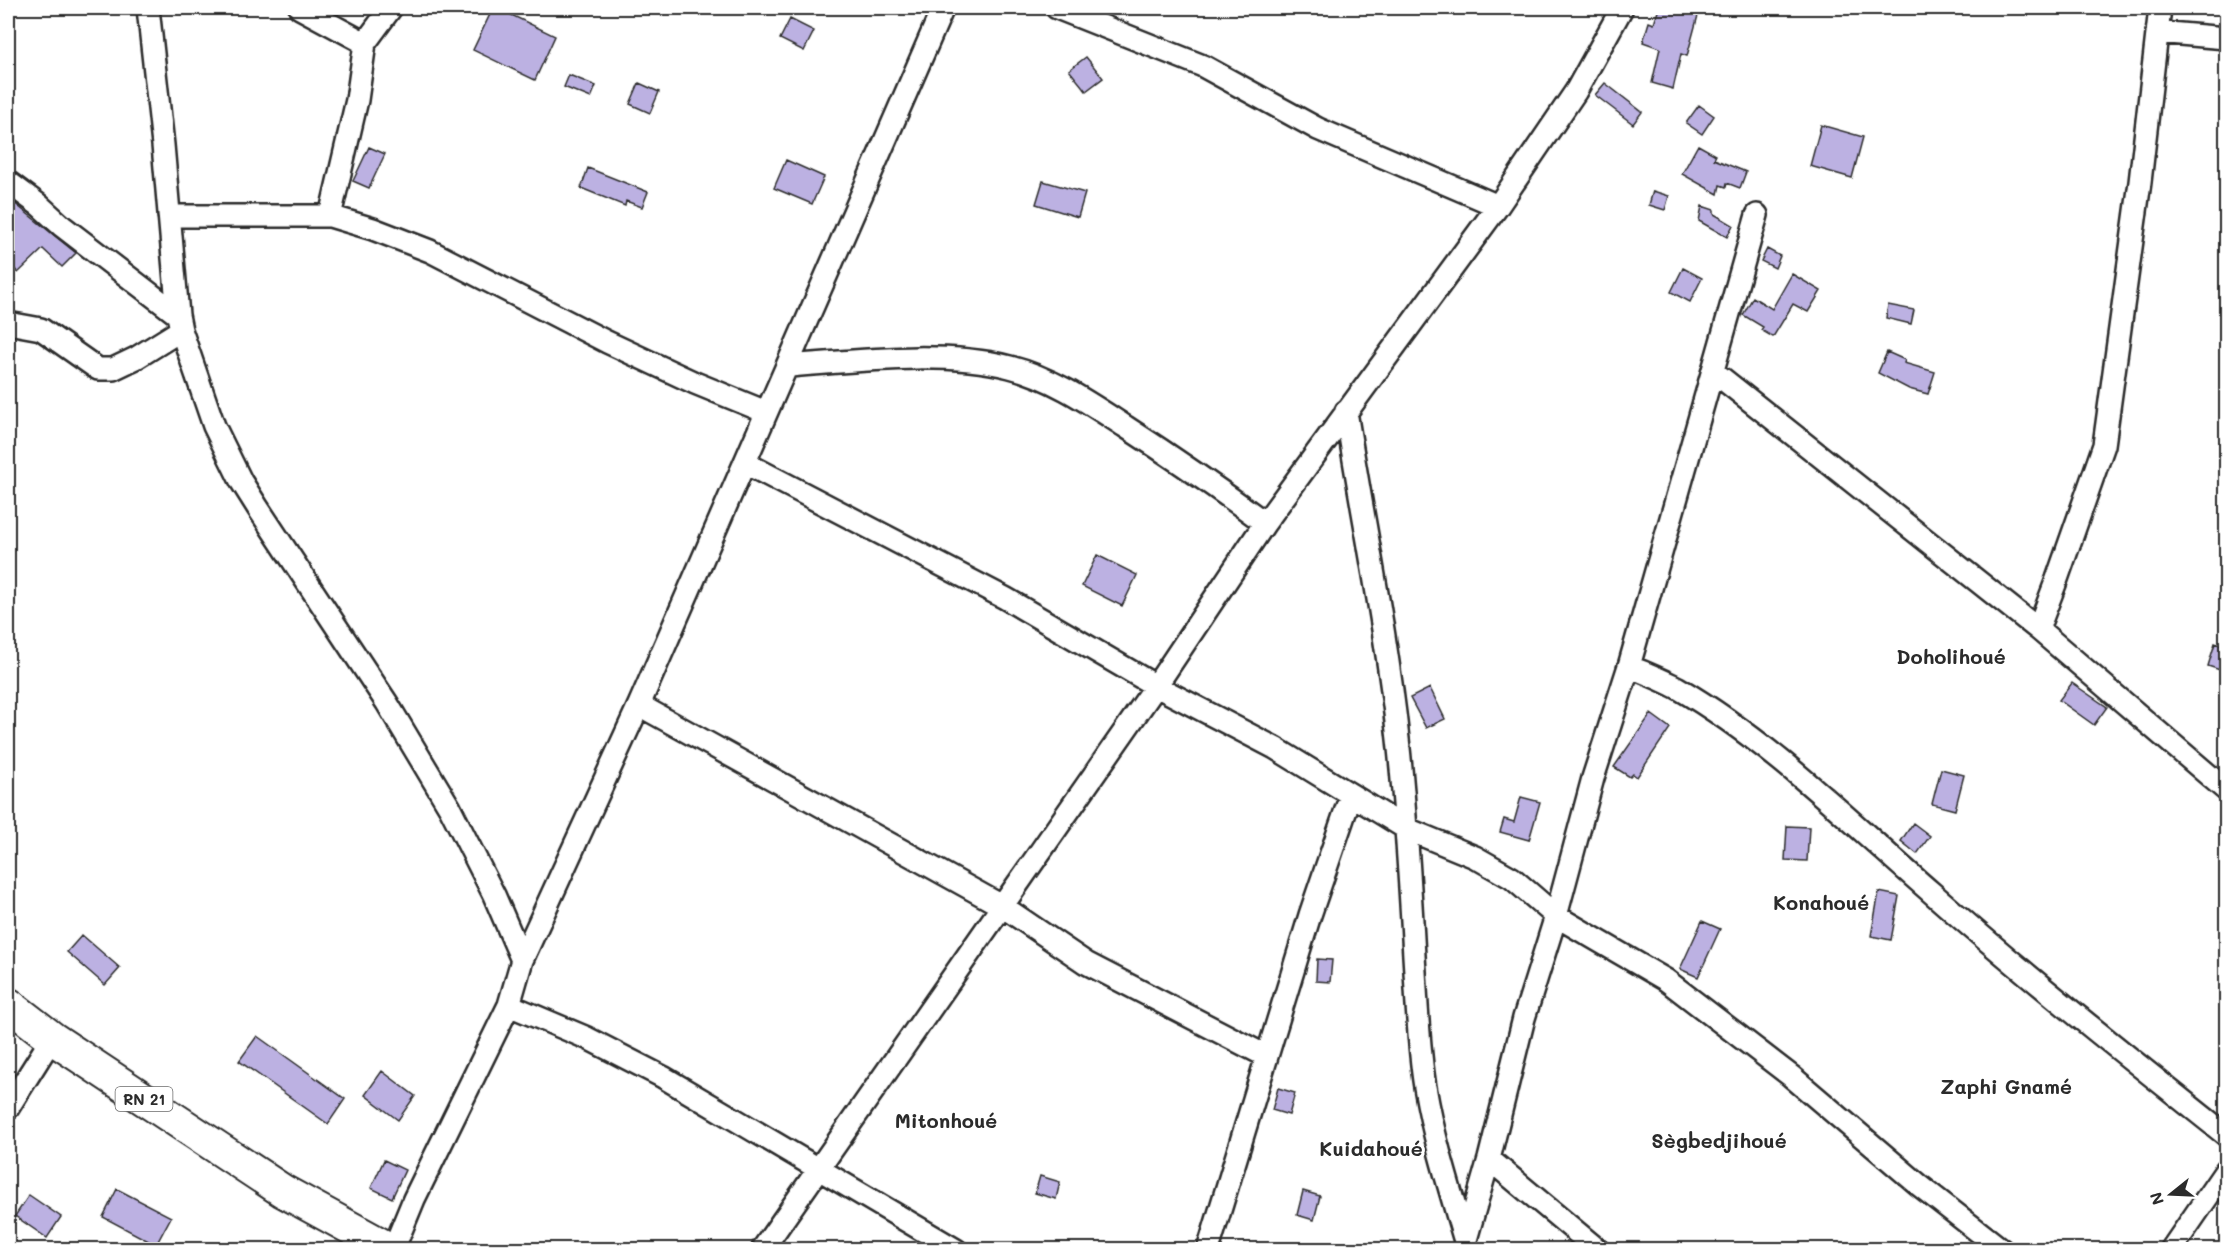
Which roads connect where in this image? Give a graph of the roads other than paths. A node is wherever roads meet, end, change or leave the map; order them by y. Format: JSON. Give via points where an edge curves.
{"nodes":[{"id":1,"x":148,"y":8,"type":"edge"},
{"id":2,"x":300,"y":8,"type":"edge"},
{"id":3,"x":392,"y":8,"type":"edge"},
{"id":4,"x":943,"y":8,"type":"edge"},
{"id":5,"x":1057,"y":8,"type":"edge"},
{"id":6,"x":1622,"y":8,"type":"edge"},
{"id":7,"x":2160,"y":8,"type":"edge"},
{"id":8,"x":2157,"y":32,"type":"junction"},
{"id":9,"x":2226,"y":38,"type":"edge"},
{"id":10,"x":365,"y":43,"type":"junction"},
{"id":11,"x":8,"y":182,"type":"edge"},
{"id":12,"x":1498,"y":206,"type":"junction"},
{"id":13,"x":1757,"y":215,"type":"dead end"},
{"id":14,"x":169,"y":216,"type":"junction"},
{"id":15,"x":330,"y":216,"type":"junction"},
{"id":16,"x":180,"y":322,"type":"junction"},
{"id":17,"x":8,"y":323,"type":"edge"},
{"id":18,"x":787,"y":366,"type":"junction"},
{"id":19,"x":1714,"y":372,"type":"junction"},
{"id":20,"x":1346,"y":411,"type":"junction"},
{"id":21,"x":766,"y":412,"type":"junction"},
{"id":22,"x":745,"y":463,"type":"junction"},
{"id":23,"x":1265,"y":523,"type":"junction"},
{"id":24,"x":2038,"y":629,"type":"junction"},
{"id":25,"x":1629,"y":666,"type":"junction"},
{"id":26,"x":1156,"y":686,"type":"junction"},
{"id":27,"x":639,"y":705,"type":"junction"},
{"id":28,"x":2226,"y":790,"type":"edge"},
{"id":29,"x":1351,"y":795,"type":"junction"},
{"id":30,"x":1407,"y":829,"type":"junction"},
{"id":31,"x":1002,"y":906,"type":"junction"},
{"id":32,"x":1556,"y":916,"type":"junction"},
{"id":33,"x":522,"y":960,"type":"junction"},
{"id":34,"x":8,"y":1004,"type":"edge"},
{"id":35,"x":509,"y":1005,"type":"junction"},
{"id":36,"x":52,"y":1038,"type":"junction"},
{"id":37,"x":1266,"y":1056,"type":"junction"},
{"id":38,"x":8,"y":1108,"type":"edge"},
{"id":39,"x":2226,"y":1134,"type":"edge"},
{"id":40,"x":1489,"y":1159,"type":"junction"},
{"id":41,"x":818,"y":1170,"type":"junction"},
{"id":42,"x":2226,"y":1170,"type":"edge"},
{"id":43,"x":1464,"y":1246,"type":"edge"},
{"id":44,"x":392,"y":1250,"type":"edge"},
{"id":45,"x":762,"y":1250,"type":"edge"},
{"id":46,"x":956,"y":1250,"type":"edge"},
{"id":47,"x":1208,"y":1250,"type":"edge"},
{"id":48,"x":1598,"y":1250,"type":"edge"},
{"id":49,"x":2002,"y":1250,"type":"edge"},
{"id":50,"x":2170,"y":1250,"type":"edge"}],
"edges":[{"from":1,"to":14,"type":"street"},
{"from":2,"to":10,"type":"street"},
{"from":3,"to":10,"type":"street"},
{"from":4,"to":18,"type":"street"},
{"from":5,"to":12,"type":"street","via":[[1203,66],[1318,129]]},
{"from":6,"to":12,"type":"street","via":[[1576,91]]},
{"from":7,"to":8,"type":"street"},
{"from":8,"to":9,"type":"street"},
{"from":8,"to":24,"type":"street","via":[[2104,445]]},
{"from":10,"to":15,"type":"street","via":[[357,100]]},
{"from":11,"to":16,"type":"street"},
{"from":12,"to":20,"type":"street"},
{"from":13,"to":19,"type":"street"},
{"from":14,"to":15,"type":"street"},
{"from":14,"to":16,"type":"street"},
{"from":15,"to":21,"type":"street","via":[[430,251],[607,342]]},
{"from":16,"to":17,"type":"street","via":[[113,369],[98,369],[40,328]]},
{"from":16,"to":33,"type":"street","via":[[214,426],[241,481],[387,703],[450,808]]},
{"from":18,"to":21,"type":"street"},
{"from":18,"to":23,"type":"street","via":[[872,359],[957,359],[1010,367],[1062,386]]},
{"from":19,"to":24,"type":"street"},
{"from":19,"to":25,"type":"street"},
{"from":20,"to":23,"type":"street"},
{"from":20,"to":30,"type":"street","via":[[1380,602]]},
{"from":21,"to":22,"type":"street"},
{"from":22,"to":26,"type":"street","via":[[1005,598]]},
{"from":22,"to":27,"type":"street"},
{"from":23,"to":26,"type":"street"},
{"from":24,"to":28,"type":"street"},
{"from":25,"to":32,"type":"street","via":[[1593,778]]},
{"from":25,"to":39,"type":"street","via":[[1677,688],[1752,737],[2056,999]]},
{"from":26,"to":29,"type":"street","via":[[1275,748]]},
{"from":26,"to":31,"type":"street"},
{"from":27,"to":31,"type":"street"},
{"from":27,"to":33,"type":"street"},
{"from":29,"to":30,"type":"street"},
{"from":29,"to":37,"type":"street"},
{"from":30,"to":32,"type":"street","via":[[1475,857],[1512,878]]},
{"from":30,"to":43,"type":"street","via":[[1425,1085]]},
{"from":31,"to":37,"type":"street","via":[[1086,963]]},
{"from":31,"to":41,"type":"street"},
{"from":32,"to":40,"type":"street","via":[[1524,1018]]},
{"from":32,"to":49,"type":"street","via":[[1666,980],[1791,1076]]},
{"from":33,"to":35,"type":"street"},
{"from":34,"to":36,"type":"main road","number":"RN 21"},
{"from":35,"to":41,"type":"street","via":[[587,1038],[663,1077]]},
{"from":35,"to":44,"type":"street"},
{"from":36,"to":38,"type":"street"},
{"from":36,"to":44,"type":"main road","number":"RN 21","via":[[283,1191]]},
{"from":37,"to":47,"type":"street"},
{"from":40,"to":43,"type":"street"},
{"from":40,"to":48,"type":"street"},
{"from":41,"to":45,"type":"street"},
{"from":41,"to":46,"type":"street"},
{"from":42,"to":50,"type":"street"}]}
